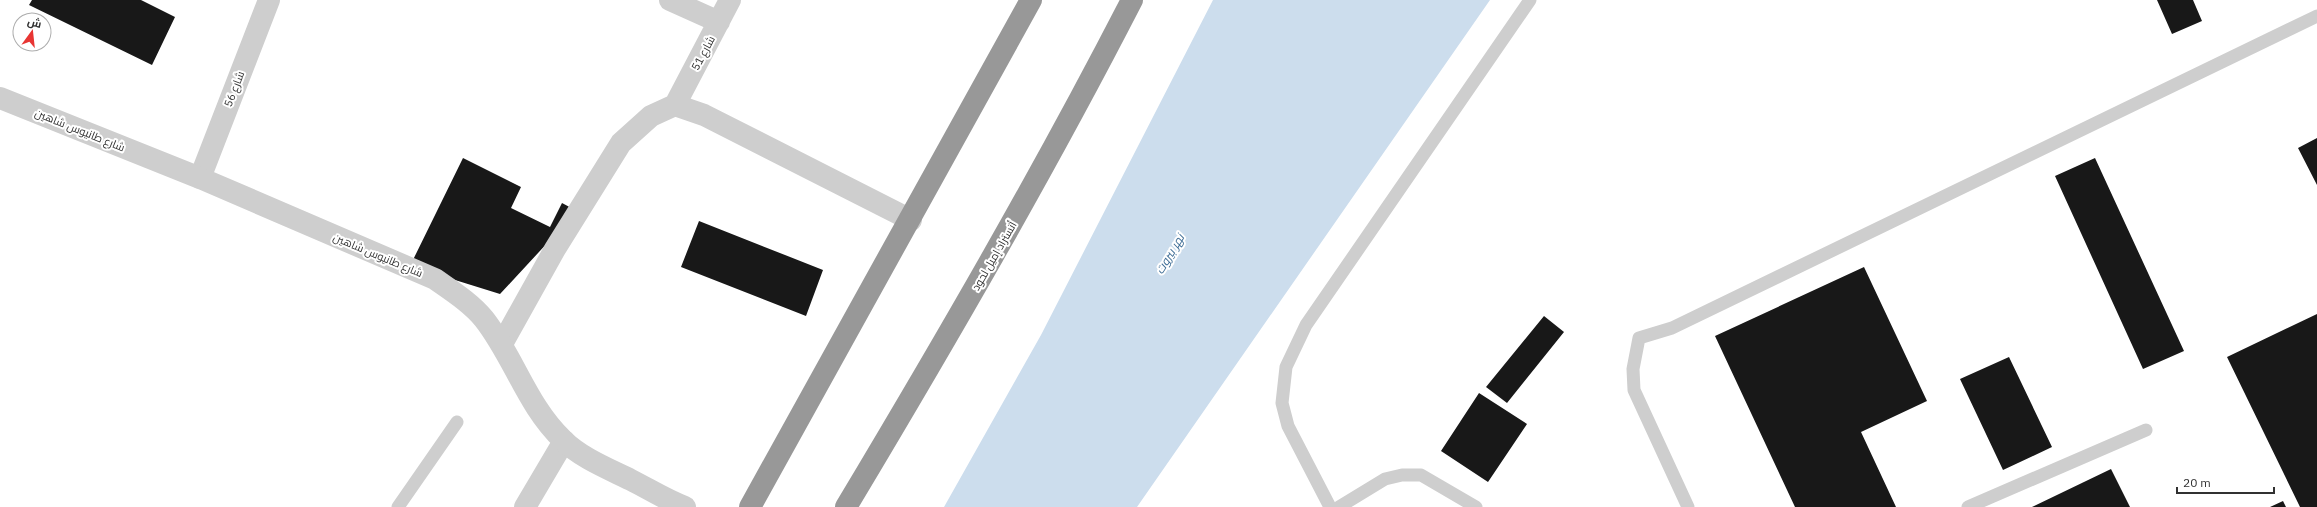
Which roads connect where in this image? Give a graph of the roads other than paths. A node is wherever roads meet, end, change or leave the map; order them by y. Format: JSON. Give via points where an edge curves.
{"nodes":[{"id":1,"x":269,"y":0,"type":"edge"},
{"id":2,"x":670,"y":0,"type":"edge"},
{"id":3,"x":730,"y":0,"type":"edge"},
{"id":4,"x":1032,"y":0,"type":"edge"},
{"id":5,"x":1132,"y":0,"type":"edge"},
{"id":6,"x":1530,"y":0,"type":"edge"},
{"id":7,"x":2317,"y":16,"type":"edge"},
{"id":8,"x":719,"y":22,"type":"junction"},
{"id":9,"x":0,"y":98,"type":"edge"},
{"id":10,"x":675,"y":105,"type":"junction"},
{"id":11,"x":200,"y":178,"type":"junction"},
{"id":12,"x":911,"y":220,"type":"junction"},
{"id":13,"x":502,"y":344,"type":"junction"},
{"id":14,"x":457,"y":422,"type":"dead end"},
{"id":15,"x":2146,"y":430,"type":"dead end"},
{"id":16,"x":564,"y":441,"type":"junction"},
{"id":17,"x":398,"y":507,"type":"edge"},
{"id":18,"x":525,"y":507,"type":"edge"},
{"id":19,"x":685,"y":507,"type":"edge"},
{"id":20,"x":750,"y":507,"type":"edge"},
{"id":21,"x":846,"y":507,"type":"edge"},
{"id":22,"x":1330,"y":507,"type":"edge"},
{"id":23,"x":1339,"y":507,"type":"edge"},
{"id":24,"x":1476,"y":507,"type":"edge"},
{"id":25,"x":1688,"y":507,"type":"edge"},
{"id":26,"x":1968,"y":507,"type":"edge"}],
"edges":[{"from":1,"to":11,"type":"street","name":"شارع 56"},
{"from":2,"to":8,"type":"street"},
{"from":3,"to":8,"type":"street","name":"شارع 51"},
{"from":4,"to":12,"type":"highway"},
{"from":5,"to":21,"type":"highway","name":"أتستراد إميل لحود","via":[[1023,206]]},
{"from":6,"to":22,"type":"lane","via":[[1306,325],[1286,367],[1282,403],[1288,426]]},
{"from":7,"to":25,"type":"lane","via":[[1672,328],[1639,338],[1632,369],[1634,390]]},
{"from":8,"to":10,"type":"street","name":"شارع 51"},
{"from":9,"to":11,"type":"street","name":"شارع طانيوس شاهين"},
{"from":10,"to":12,"type":"street","via":[[704,115]]},
{"from":10,"to":13,"type":"street","via":[[650,116],[621,143],[555,249]]},
{"from":11,"to":13,"type":"street","name":"شارع طانيوس شاهين","via":[[435,279],[484,318]]},
{"from":12,"to":20,"type":"highway"},
{"from":13,"to":16,"type":"street","name":"شارع طانيوس شاهين","via":[[518,378],[542,416]]},
{"from":14,"to":17,"type":"lane"},
{"from":15,"to":26,"type":"lane"},
{"from":16,"to":18,"type":"street"},
{"from":16,"to":19,"type":"street","name":"شارع طانيوس شاهين","via":[[597,463]]},
{"from":23,"to":24,"type":"lane","via":[[1385,479],[1402,475],[1421,475]]}]}
